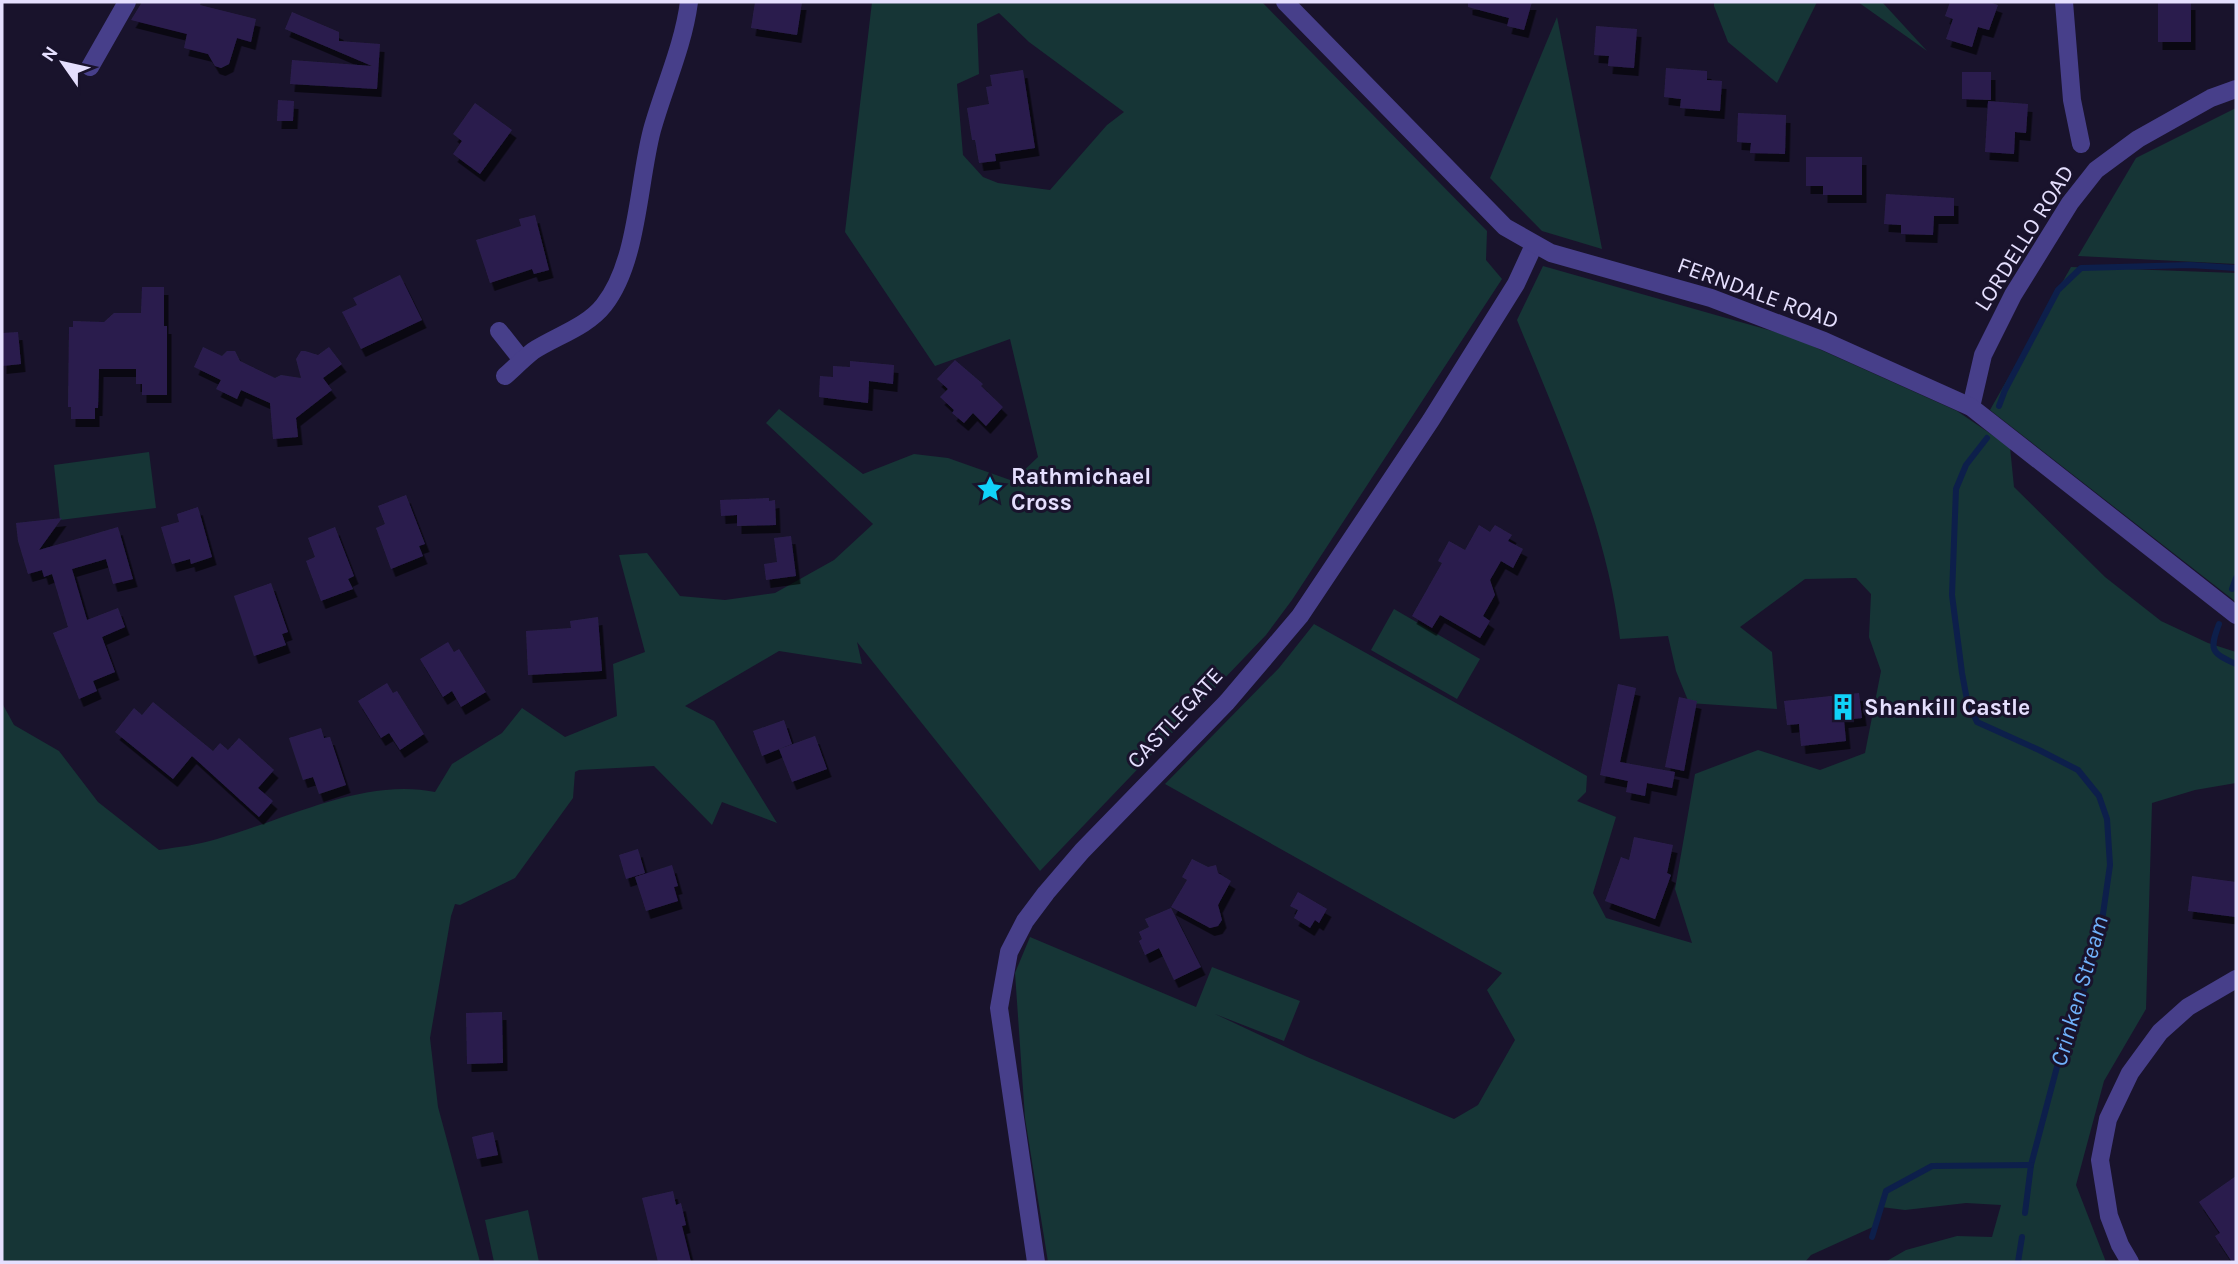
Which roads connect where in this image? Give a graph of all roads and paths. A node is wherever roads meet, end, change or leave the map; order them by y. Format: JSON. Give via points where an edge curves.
{"nodes":[{"id":1,"x":127,"y":2,"type":"edge"},
{"id":2,"x":689,"y":2,"type":"edge"},
{"id":3,"x":1285,"y":2,"type":"edge"},
{"id":4,"x":2064,"y":2,"type":"edge"},
{"id":5,"x":90,"y":67,"type":"dead end"},
{"id":6,"x":2236,"y":89,"type":"edge"},
{"id":7,"x":2081,"y":144,"type":"dead end"},
{"id":8,"x":1534,"y":245,"type":"junction"},
{"id":9,"x":499,"y":331,"type":"dead end"},
{"id":10,"x":522,"y":360,"type":"junction"},
{"id":11,"x":505,"y":376,"type":"dead end"},
{"id":12,"x":1971,"y":407,"type":"junction"},
{"id":13,"x":2236,"y":615,"type":"edge"},
{"id":14,"x":2236,"y":979,"type":"edge"},
{"id":15,"x":1036,"y":1262,"type":"edge"},
{"id":16,"x":2130,"y":1262,"type":"edge"}],
"edges":[{"from":1,"to":5,"type":"street"},
{"from":2,"to":10,"type":"street","via":[[677,58],[652,131],[628,252],[614,290],[592,317]]},
{"from":3,"to":8,"type":"street","name":"FERNDALE ROAD","via":[[1505,227]]},
{"from":4,"to":7,"type":"street","via":[[2071,100]]},
{"from":6,"to":12,"type":"street","name":"LORDELLO ROAD","via":[[2138,139],[2096,170],[2013,295],[1983,355]]},
{"from":8,"to":12,"type":"street","name":"FERNDALE ROAD","via":[[1711,298],[1824,341]]},
{"from":8,"to":15,"type":"street","name":"CASTLEGATE","via":[[1516,284],[1453,385],[1300,617],[1227,702],[1064,872],[1025,921],[1009,952],[999,1008]]},
{"from":9,"to":10,"type":"street"},
{"from":10,"to":11,"type":"street"},
{"from":12,"to":13,"type":"street","name":"FERNDALE ROAD"},
{"from":14,"to":16,"type":"street","via":[[2188,1007],[2160,1032],[2130,1073],[2108,1119],[2100,1160],[2109,1216]]}]}
